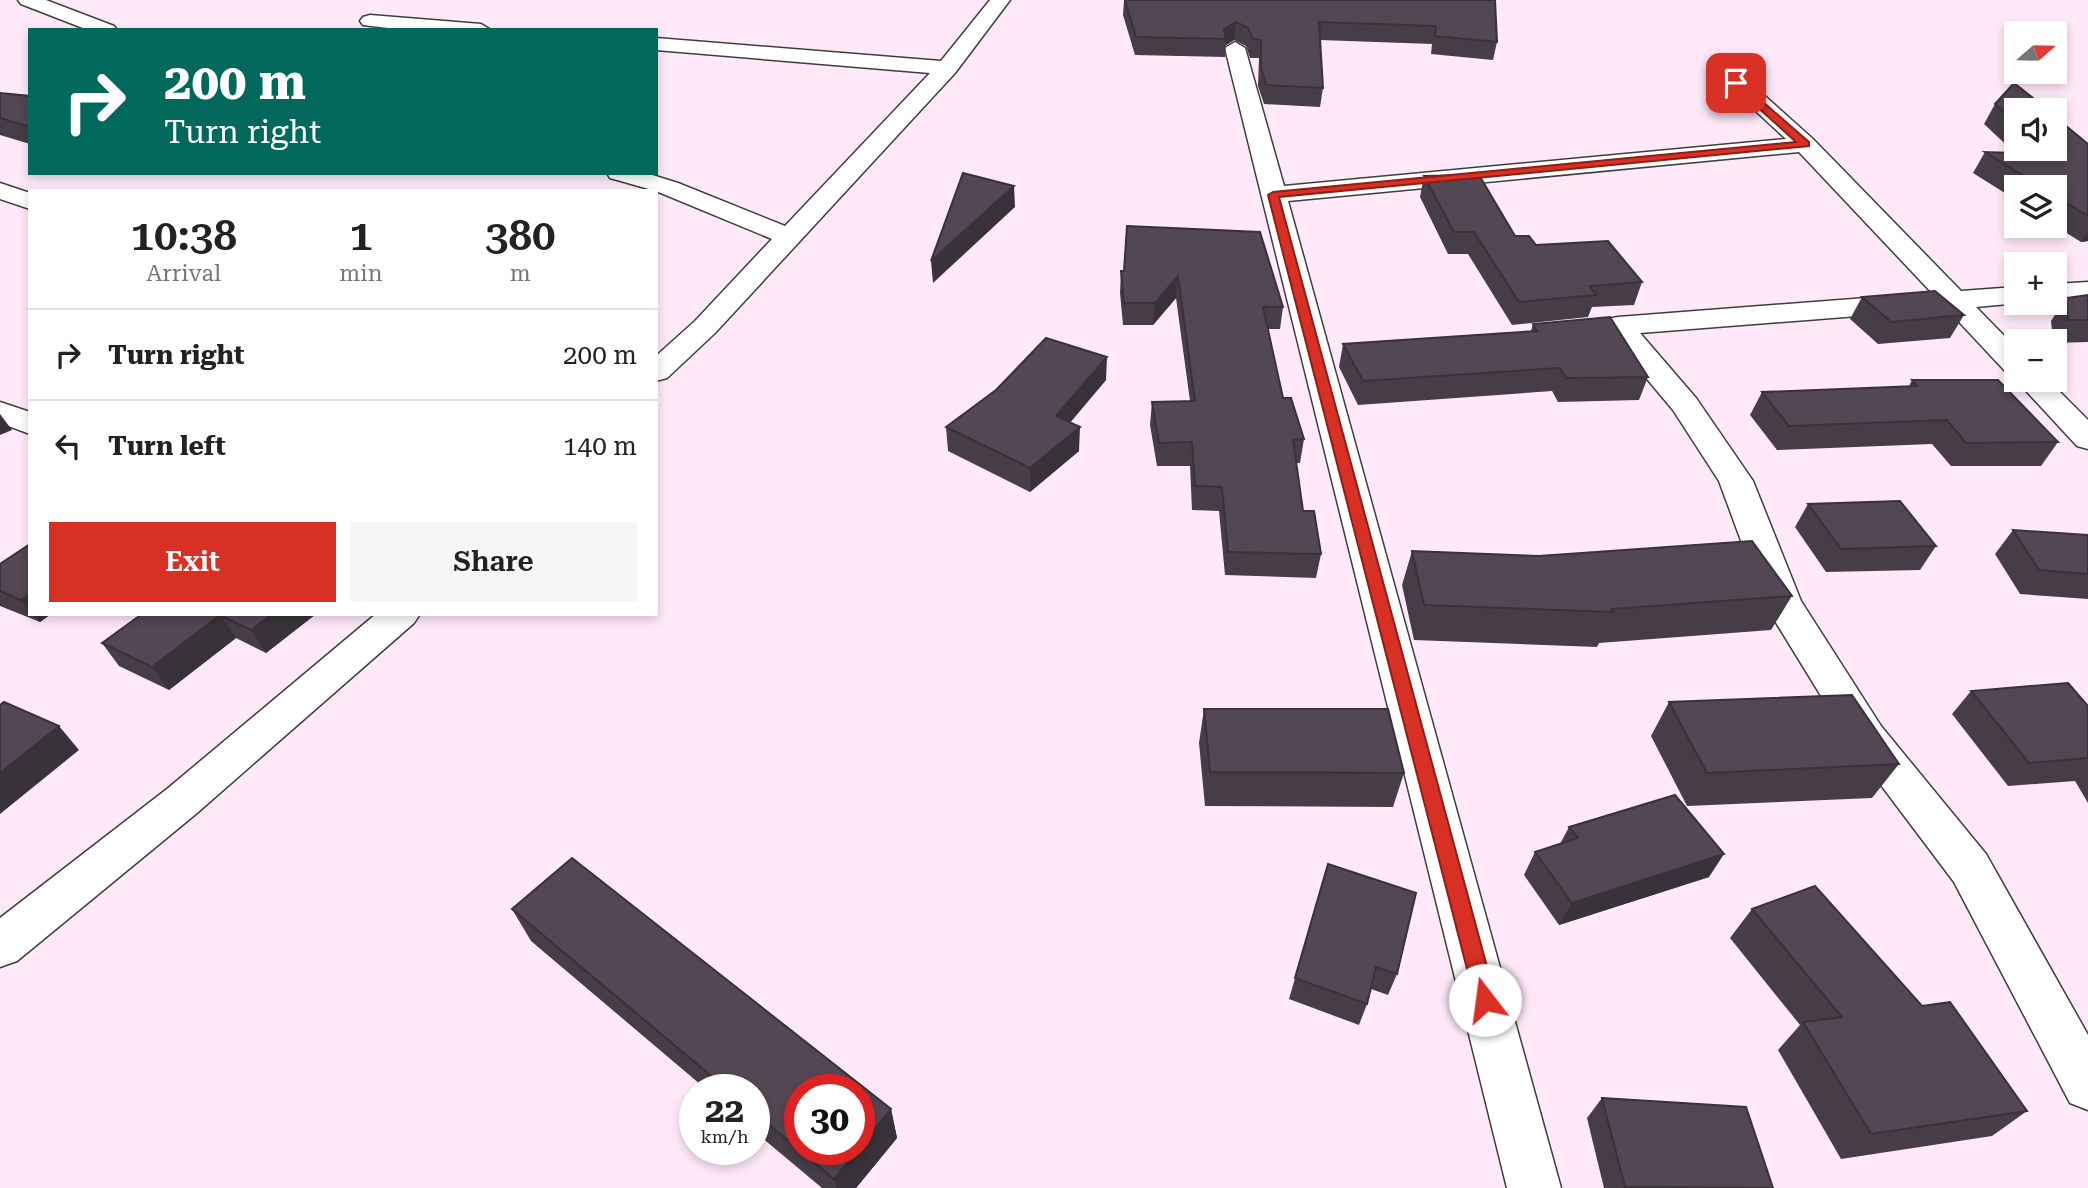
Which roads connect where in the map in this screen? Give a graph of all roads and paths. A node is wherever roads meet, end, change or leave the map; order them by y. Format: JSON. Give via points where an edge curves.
{"nodes":[{"id":1,"x":28,"y":0,"type":"edge"},
{"id":2,"x":1000,"y":0,"type":"edge"},
{"id":3,"x":370,"y":20,"type":"dead end"},
{"id":4,"x":102,"y":28,"type":"edge"},
{"id":5,"x":459,"y":28,"type":"edge"},
{"id":6,"x":658,"y":44,"type":"edge"},
{"id":7,"x":1235,"y":48,"type":"dead end"},
{"id":8,"x":1719,"y":67,"type":"dead end"},
{"id":9,"x":947,"y":68,"type":"junction"},
{"id":10,"x":1805,"y":144,"type":"junction"},
{"id":11,"x":626,"y":175,"type":"edge"},
{"id":12,"x":0,"y":190,"type":"edge"},
{"id":13,"x":1273,"y":195,"type":"junction"},
{"id":14,"x":28,"y":201,"type":"edge"},
{"id":15,"x":789,"y":237,"type":"junction"},
{"id":16,"x":2088,"y":290,"type":"edge"},
{"id":17,"x":2067,"y":291,"type":"edge"},
{"id":18,"x":2004,"y":296,"type":"edge"},
{"id":19,"x":1953,"y":300,"type":"junction"},
{"id":20,"x":1618,"y":326,"type":"junction"},
{"id":21,"x":1577,"y":330,"type":"edge"},
{"id":22,"x":2004,"y":353,"type":"edge"},
{"id":23,"x":658,"y":370,"type":"edge"},
{"id":24,"x":2043,"y":392,"type":"edge"},
{"id":25,"x":0,"y":411,"type":"edge"},
{"id":26,"x":28,"y":423,"type":"edge"},
{"id":27,"x":2088,"y":439,"type":"edge"},
{"id":28,"x":399,"y":616,"type":"edge"},
{"id":29,"x":2,"y":942,"type":"edge"},
{"id":30,"x":2088,"y":1085,"type":"edge"},
{"id":31,"x":1534,"y":1188,"type":"edge"}],
"edges":[{"from":1,"to":4,"type":"street"},
{"from":2,"to":9,"type":"street"},
{"from":3,"to":5,"type":"street"},
{"from":6,"to":9,"type":"street"},
{"from":7,"to":13,"type":"street"},
{"from":8,"to":10,"type":"street"},
{"from":9,"to":15,"type":"street"},
{"from":10,"to":13,"type":"street"},
{"from":10,"to":19,"type":"street"},
{"from":11,"to":15,"type":"street"},
{"from":12,"to":14,"type":"street"},
{"from":13,"to":31,"type":"street","via":[[1331,353]]},
{"from":15,"to":23,"type":"street"},
{"from":16,"to":17,"type":"street"},
{"from":18,"to":19,"type":"street"},
{"from":19,"to":20,"type":"street"},
{"from":19,"to":22,"type":"street"},
{"from":20,"to":21,"type":"street"},
{"from":20,"to":30,"type":"street","via":[[1685,405],[1736,481],[1783,603],[1867,737],[1970,867]]},
{"from":24,"to":27,"type":"street"},
{"from":25,"to":26,"type":"street"},
{"from":28,"to":29,"type":"street","via":[[182,801]]}]}
